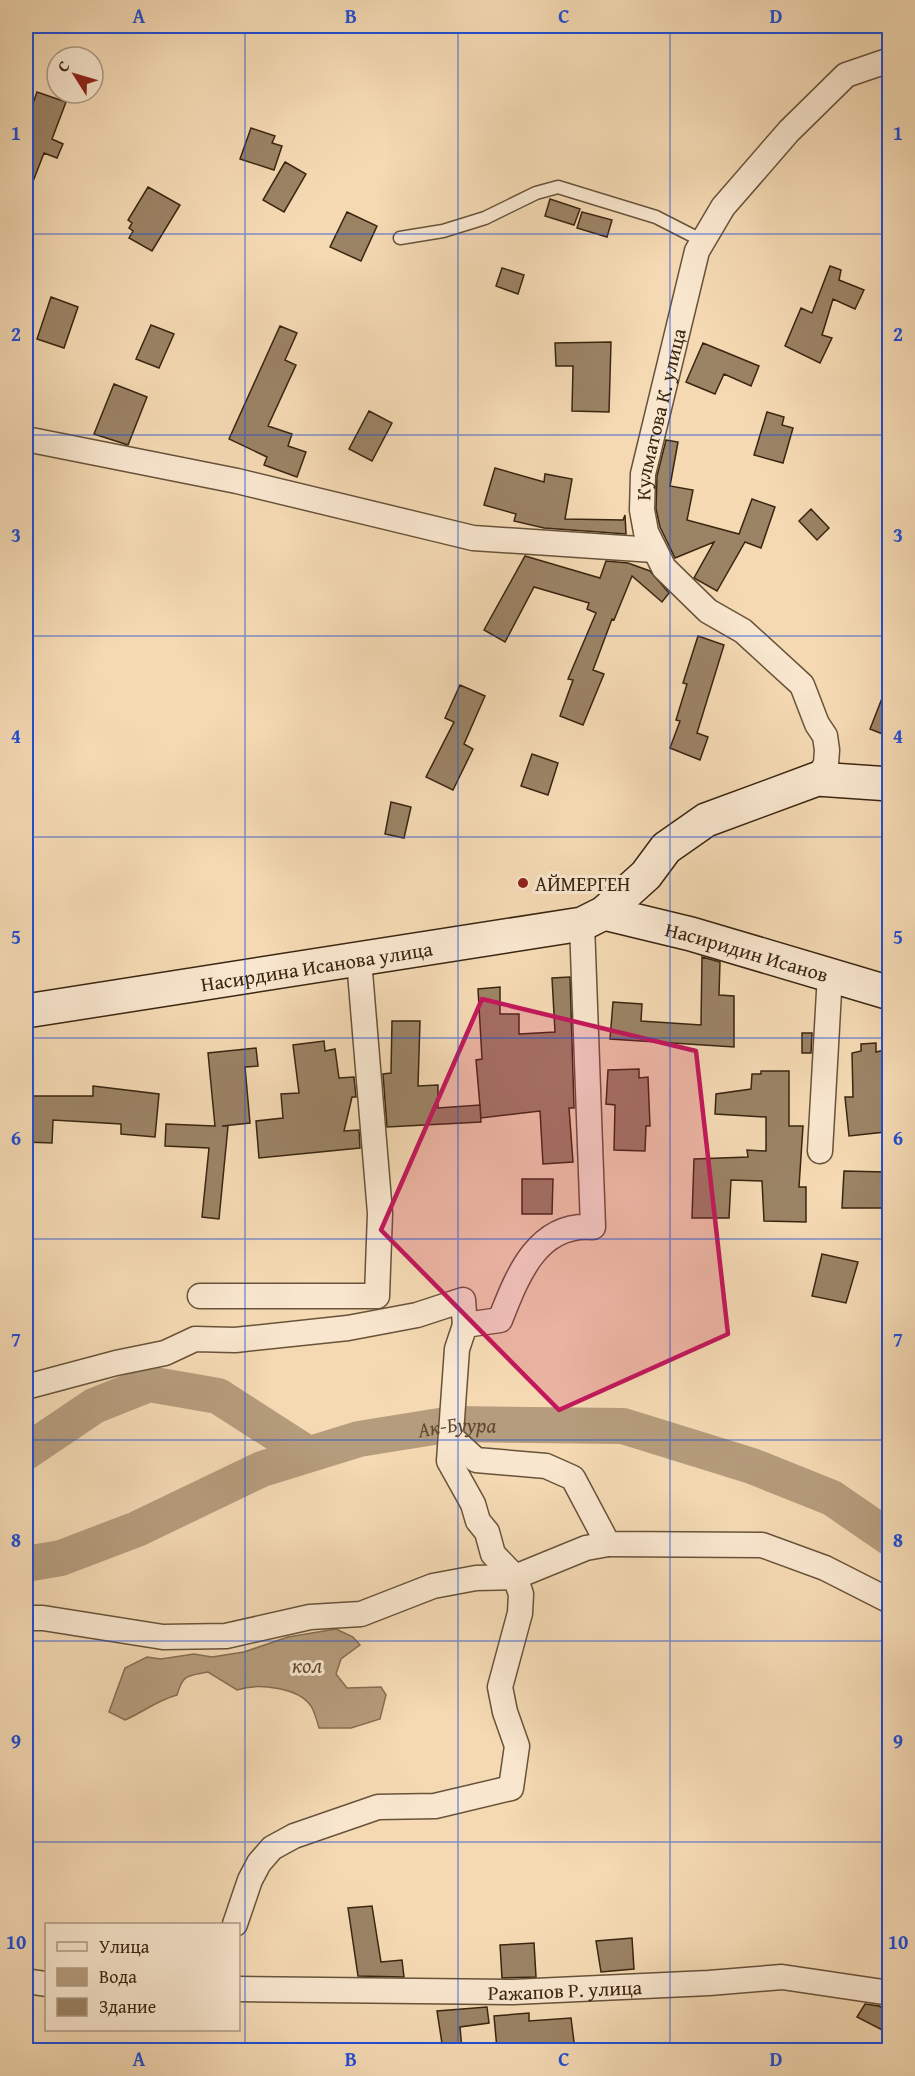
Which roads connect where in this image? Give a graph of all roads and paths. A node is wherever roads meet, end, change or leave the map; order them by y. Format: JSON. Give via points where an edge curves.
{"nodes":[{"id":1,"x":890,"y":60,"type":"edge"},
{"id":2,"x":400,"y":238,"type":"dead end"},
{"id":3,"x":703,"y":241,"type":"junction"},
{"id":4,"x":26,"y":439,"type":"edge"},
{"id":5,"x":654,"y":550,"type":"junction"},
{"id":6,"x":817,"y":779,"type":"junction"},
{"id":7,"x":890,"y":784,"type":"edge"},
{"id":8,"x":593,"y":918,"type":"junction"},
{"id":9,"x":359,"y":960,"type":"junction"},
{"id":10,"x":830,"y":974,"type":"junction"},
{"id":11,"x":890,"y":993,"type":"edge"},
{"id":12,"x":26,"y":1011,"type":"edge"},
{"id":13,"x":820,"y":1151,"type":"dead end"},
{"id":14,"x":200,"y":1296,"type":"dead end"},
{"id":15,"x":465,"y":1325,"type":"junction"},
{"id":16,"x":26,"y":1387,"type":"edge"},
{"id":17,"x":452,"y":1438,"type":"junction"},
{"id":18,"x":608,"y":1544,"type":"junction"},
{"id":19,"x":515,"y":1577,"type":"junction"},
{"id":20,"x":890,"y":1600,"type":"edge"},
{"id":21,"x":26,"y":1618,"type":"edge"},
{"id":22,"x":236,"y":1923,"type":"edge"},
{"id":23,"x":26,"y":1981,"type":"edge"},
{"id":24,"x":45,"y":1984,"type":"edge"},
{"id":25,"x":240,"y":1989,"type":"edge"},
{"id":26,"x":890,"y":1993,"type":"edge"}],
"edges":[{"from":1,"to":3,"type":"street","name":"Кулматова К. улица","via":[[846,75],[789,131],[723,207]]},
{"from":2,"to":3,"type":"lane","via":[[474,221],[558,187],[656,217]]},
{"from":3,"to":5,"type":"street","name":"Кулматова К. улица","via":[[643,474],[642,510]]},
{"from":4,"to":5,"type":"street","via":[[237,481],[473,538]]},
{"from":5,"to":6,"type":"street","name":"Кулматова К. улица","via":[[678,584],[708,610],[743,631],[802,685],[828,750],[826,764]]},
{"from":6,"to":7,"type":"main road"},
{"from":6,"to":8,"type":"main road","via":[[706,820],[666,848],[646,875]]},
{"from":8,"to":9,"type":"main road","name":"Насирдина Исанова улица"},
{"from":8,"to":10,"type":"main road","name":"Насиридин Исанов"},
{"from":8,"to":15,"type":"street","via":[[593,1227],[561,1230],[528,1256],[500,1320]]},
{"from":9,"to":12,"type":"main road","name":"Насирдина Исанова улица"},
{"from":9,"to":14,"type":"street","via":[[380,1213],[377,1296]]},
{"from":10,"to":11,"type":"main road","name":"Насиридин Исанов"},
{"from":10,"to":13,"type":"street"},
{"from":15,"to":16,"type":"street","via":[[463,1300],[417,1315],[348,1328],[236,1340],[195,1340],[165,1353]]},
{"from":15,"to":17,"type":"street","via":[[457,1349]]},
{"from":17,"to":18,"type":"street","via":[[476,1460],[546,1466],[573,1478]]},
{"from":17,"to":19,"type":"street","via":[[449,1461],[487,1532],[493,1554]]},
{"from":18,"to":19,"type":"street","via":[[586,1548]]},
{"from":18,"to":20,"type":"street","via":[[762,1545],[825,1568]]},
{"from":19,"to":21,"type":"street","via":[[444,1584],[361,1614],[310,1617],[225,1636],[163,1637]]},
{"from":19,"to":22,"type":"street","via":[[521,1594],[519,1613],[500,1687],[518,1746],[511,1788],[435,1806],[378,1808],[294,1836],[272,1848],[259,1863]]},
{"from":23,"to":24,"type":"street"},
{"from":25,"to":26,"type":"street","name":"Ражапов Р. улица","via":[[513,1992],[782,1977]]}]}
